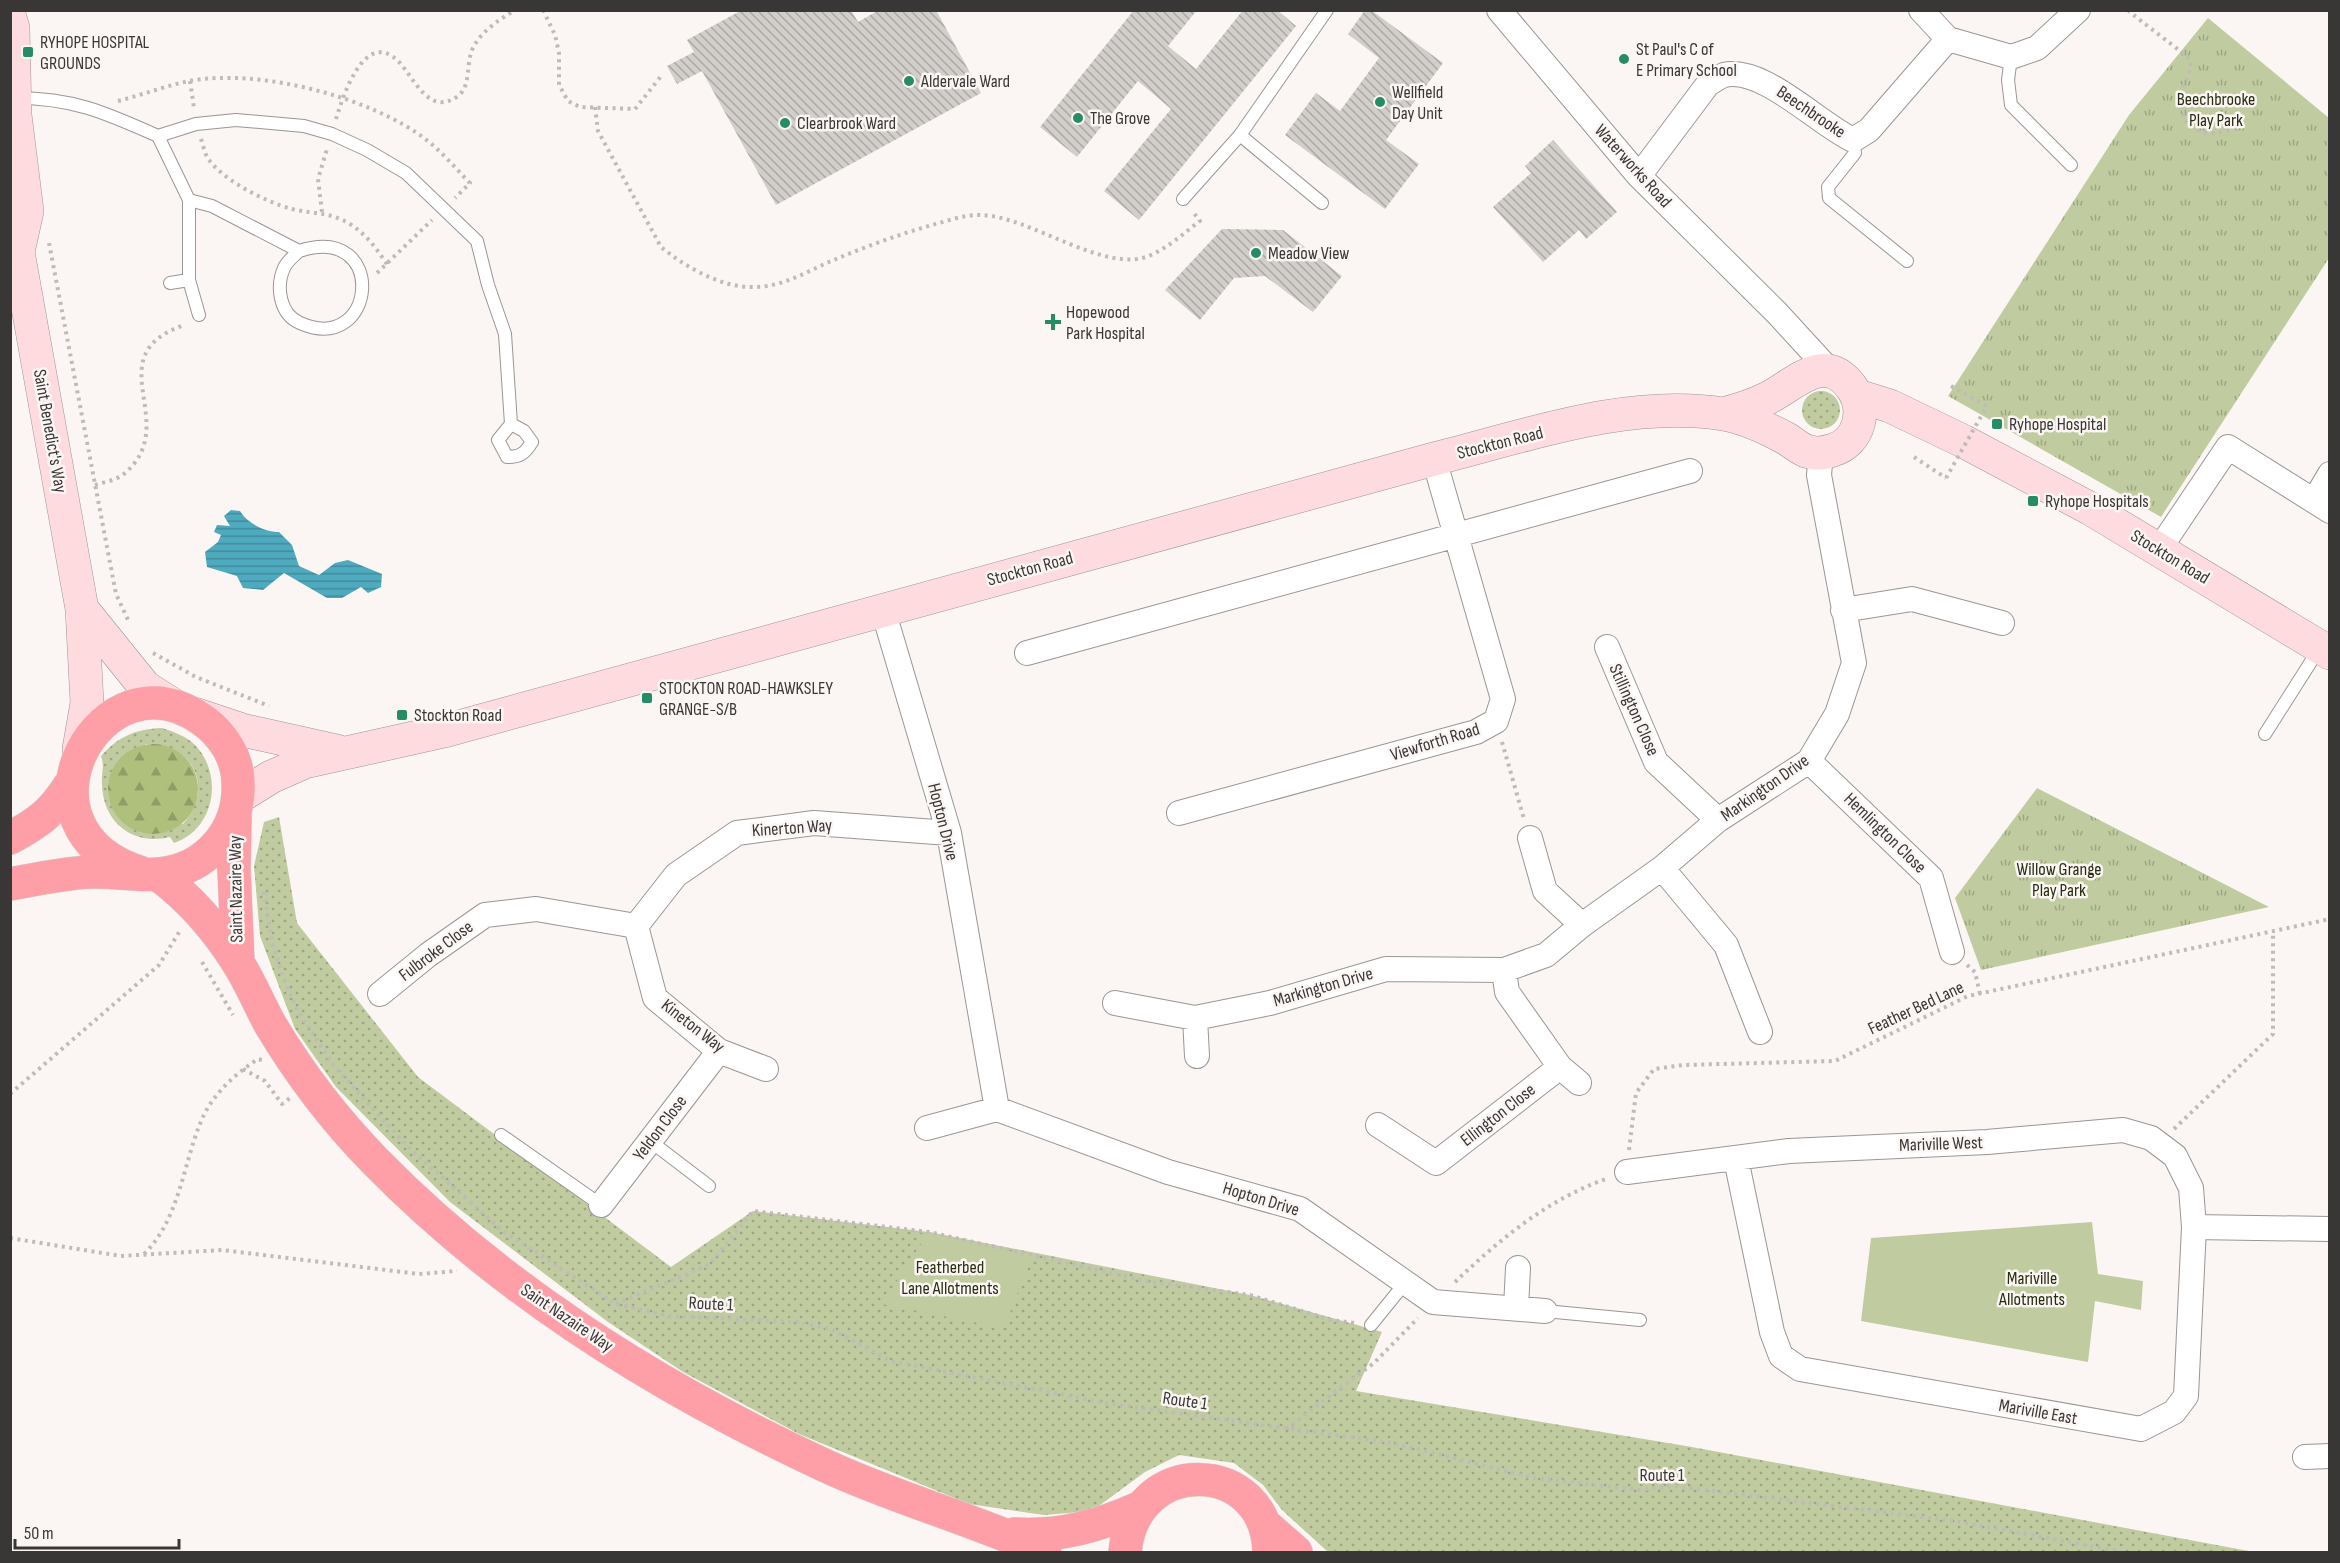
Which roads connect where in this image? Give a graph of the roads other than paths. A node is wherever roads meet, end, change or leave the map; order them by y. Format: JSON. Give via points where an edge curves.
{"nodes":[{"id":1,"x":1327,"y":10,"type":"edge"},
{"id":2,"x":1498,"y":10,"type":"edge"},
{"id":3,"x":1921,"y":10,"type":"edge"},
{"id":4,"x":2078,"y":10,"type":"edge"},
{"id":5,"x":10,"y":18,"type":"edge"},
{"id":6,"x":1948,"y":39,"type":"junction"},
{"id":7,"x":2011,"y":57,"type":"junction"},
{"id":8,"x":12,"y":98,"type":"edge"},
{"id":9,"x":1240,"y":135,"type":"junction"},
{"id":10,"x":158,"y":136,"type":"junction"},
{"id":11,"x":1853,"y":140,"type":"junction"},
{"id":12,"x":2071,"y":165,"type":"dead end"},
{"id":13,"x":1639,"y":176,"type":"junction"},
{"id":14,"x":1183,"y":199,"type":"road end"},
{"id":15,"x":189,"y":200,"type":"junction"},
{"id":16,"x":1322,"y":203,"type":"dead end"},
{"id":17,"x":14,"y":247,"type":"edge"},
{"id":18,"x":299,"y":251,"type":"junction"},
{"id":19,"x":1907,"y":261,"type":"dead end"},
{"id":20,"x":189,"y":280,"type":"junction"},
{"id":21,"x":170,"y":283,"type":"dead end"},
{"id":22,"x":1777,"y":313,"type":"junction"},
{"id":23,"x":199,"y":315,"type":"dead end"},
{"id":24,"x":1832,"y":373,"type":"junction"},
{"id":25,"x":1791,"y":384,"type":"junction"},
{"id":26,"x":1858,"y":396,"type":"junction"},
{"id":27,"x":1723,"y":414,"type":"junction"},
{"id":28,"x":1912,"y":417,"type":"junction"},
{"id":29,"x":511,"y":424,"type":"dead end"},
{"id":30,"x":1857,"y":431,"type":"junction"},
{"id":31,"x":1807,"y":448,"type":"junction"},
{"id":32,"x":1434,"y":459,"type":"junction"},
{"id":33,"x":1690,"y":471,"type":"dead end"},
{"id":34,"x":2330,"y":474,"type":"edge"},
{"id":35,"x":2322,"y":506,"type":"edge"},
{"id":36,"x":1458,"y":537,"type":"junction"},
{"id":37,"x":2158,"y":551,"type":"junction"},
{"id":38,"x":82,"y":609,"type":"junction"},
{"id":39,"x":883,"y":609,"type":"junction"},
{"id":40,"x":1843,"y":610,"type":"junction"},
{"id":41,"x":2002,"y":623,"type":"dead end"},
{"id":42,"x":1607,"y":648,"type":"dead end"},
{"id":43,"x":2324,"y":651,"type":"edge"},
{"id":44,"x":1027,"y":653,"type":"dead end"},
{"id":45,"x":184,"y":709,"type":"junction"},
{"id":46,"x":2265,"y":734,"type":"dead end"},
{"id":47,"x":79,"y":749,"type":"junction"},
{"id":48,"x":341,"y":752,"type":"junction"},
{"id":49,"x":1809,"y":761,"type":"junction"},
{"id":50,"x":69,"y":786,"type":"junction"},
{"id":51,"x":237,"y":805,"type":"junction"},
{"id":52,"x":1179,"y":813,"type":"dead end"},
{"id":53,"x":1718,"y":819,"type":"junction"},
{"id":54,"x":949,"y":833,"type":"junction"},
{"id":55,"x":10,"y":838,"type":"edge"},
{"id":56,"x":1530,"y":838,"type":"road end"},
{"id":57,"x":1662,"y":868,"type":"junction"},
{"id":58,"x":150,"y":874,"type":"junction"},
{"id":59,"x":10,"y":884,"type":"edge"},
{"id":60,"x":1582,"y":925,"type":"junction"},
{"id":61,"x":636,"y":926,"type":"junction"},
{"id":62,"x":1952,"y":952,"type":"road end"},
{"id":63,"x":238,"y":963,"type":"junction"},
{"id":64,"x":1504,"y":970,"type":"junction"},
{"id":65,"x":380,"y":994,"type":"dead end"},
{"id":66,"x":1115,"y":1003,"type":"dead end"},
{"id":67,"x":1195,"y":1018,"type":"junction"},
{"id":68,"x":1760,"y":1032,"type":"dead end"},
{"id":69,"x":719,"y":1051,"type":"junction"},
{"id":70,"x":1197,"y":1056,"type":"dead end"},
{"id":71,"x":1560,"y":1067,"type":"junction"},
{"id":72,"x":766,"y":1069,"type":"dead end"},
{"id":73,"x":1579,"y":1083,"type":"dead end"},
{"id":74,"x":997,"y":1109,"type":"junction"},
{"id":75,"x":1378,"y":1125,"type":"dead end"},
{"id":76,"x":927,"y":1128,"type":"dead end"},
{"id":77,"x":501,"y":1135,"type":"dead end"},
{"id":78,"x":650,"y":1141,"type":"junction"},
{"id":79,"x":1736,"y":1159,"type":"junction"},
{"id":80,"x":1627,"y":1172,"type":"road end"},
{"id":81,"x":709,"y":1186,"type":"dead end"},
{"id":82,"x":601,"y":1205,"type":"joint"},
{"id":83,"x":2194,"y":1227,"type":"junction"},
{"id":84,"x":2330,"y":1229,"type":"edge"},
{"id":85,"x":1518,"y":1268,"type":"dead end"},
{"id":86,"x":1405,"y":1283,"type":"junction"},
{"id":87,"x":1516,"y":1308,"type":"junction"},
{"id":88,"x":1545,"y":1311,"type":"joint"},
{"id":89,"x":1640,"y":1320,"type":"dead end"},
{"id":90,"x":1371,"y":1325,"type":"road end"},
{"id":91,"x":2330,"y":1456,"type":"edge"},
{"id":92,"x":2305,"y":1457,"type":"dead end"},
{"id":93,"x":1139,"y":1508,"type":"junction"},
{"id":94,"x":1005,"y":1534,"type":"junction"},
{"id":95,"x":1267,"y":1538,"type":"edge"},
{"id":96,"x":1045,"y":1552,"type":"edge"},
{"id":97,"x":1125,"y":1552,"type":"edge"},
{"id":98,"x":1296,"y":1552,"type":"edge"}],
"edges":[{"from":1,"to":9,"type":"lane"},
{"from":2,"to":13,"type":"street","name":"Waterworks Road"},
{"from":3,"to":6,"type":"street"},
{"from":4,"to":7,"type":"street","via":[[2037,48]]},
{"from":5,"to":8,"type":"main road","name":"Saint Benedict's Way","via":[[14,28]]},
{"from":6,"to":7,"type":"street"},
{"from":6,"to":11,"type":"street","name":"Beechbrooke","via":[[1869,130]]},
{"from":7,"to":12,"type":"lane","via":[[2008,80],[2012,105]]},
{"from":8,"to":10,"type":"lane","via":[[43,98],[94,108]]},
{"from":8,"to":17,"type":"main road","name":"Saint Benedict's Way","via":[[27,211]]},
{"from":9,"to":14,"type":"lane"},
{"from":9,"to":16,"type":"lane"},
{"from":10,"to":15,"type":"lane"},
{"from":10,"to":29,"type":"lane","via":[[196,124],[236,120],[304,126],[367,150],[406,173],[477,241],[505,334]]},
{"from":11,"to":13,"type":"street","name":"Beechbrooke","via":[[1832,130],[1754,76],[1723,76],[1708,84]]},
{"from":11,"to":19,"type":"lane","via":[[1855,153],[1828,187],[1829,198]]},
{"from":13,"to":22,"type":"street","name":"Waterworks Road"},
{"from":15,"to":18,"type":"lane","via":[[212,206]]},
{"from":15,"to":20,"type":"lane"},
{"from":17,"to":38,"type":"main road","name":"Saint Benedict's Way"},
{"from":18,"to":18,"type":"lane","via":[[319,244],[339,248],[355,261],[364,279],[363,300],[352,317],[335,328],[314,329],[295,321],[283,305],[279,285],[285,265]]},
{"from":20,"to":21,"type":"lane"},
{"from":20,"to":23,"type":"lane"},
{"from":22,"to":24,"type":"street","name":"Waterworks Road"},
{"from":22,"to":25,"type":"street","name":"Waterworks Road","via":[[1796,355]]},
{"from":24,"to":25,"type":"main road","name":"Stockton Road","via":[[1820,371]]},
{"from":24,"to":26,"type":"main road","name":"Stockton Road","via":[[1847,381]]},
{"from":25,"to":27,"type":"main road","name":"Stockton Road","via":[[1745,408]]},
{"from":25,"to":31,"type":"main road","via":[[1780,402],[1779,417],[1784,431]]},
{"from":26,"to":28,"type":"main road","name":"Stockton Road"},
{"from":26,"to":30,"type":"main road","via":[[1861,407]]},
{"from":27,"to":31,"type":"main road","name":"Stockton Road"},
{"from":27,"to":32,"type":"main road","name":"Stockton Road","via":[[1638,414],[1588,420]]},
{"from":28,"to":30,"type":"main road"},
{"from":28,"to":37,"type":"main road","name":"Stockton Road","via":[[2091,509]]},
{"from":30,"to":31,"type":"main road","via":[[1836,450]]},
{"from":31,"to":40,"type":"street","name":"Markington Drive","via":[[1819,475]]},
{"from":32,"to":36,"type":"street","name":"Viewforth Road"},
{"from":32,"to":39,"type":"main road","name":"Stockton Road"},
{"from":33,"to":36,"type":"street"},
{"from":34,"to":35,"type":"street"},
{"from":35,"to":37,"type":"street","via":[[2228,447]]},
{"from":36,"to":44,"type":"street"},
{"from":36,"to":52,"type":"street","name":"Viewforth Road","via":[[1503,699],[1497,721],[1476,732]]},
{"from":37,"to":43,"type":"main road","name":"Stockton Road"},
{"from":38,"to":45,"type":"main road","name":"Saint Benedict's Way","via":[[145,687]]},
{"from":38,"to":47,"type":"main road","name":"Saint Benedict's Way","via":[[87,703]]},
{"from":39,"to":48,"type":"main road","name":"Stockton Road","via":[[444,731]]},
{"from":39,"to":54,"type":"street","name":"Hopton Drive"},
{"from":40,"to":41,"type":"street","via":[[1912,599]]},
{"from":40,"to":49,"type":"street","name":"Markington Drive","via":[[1854,663],[1837,714]]},
{"from":42,"to":53,"type":"street","name":"Stillington Close","via":[[1656,762]]},
{"from":43,"to":46,"type":"lane"},
{"from":45,"to":47,"type":"highway","name":"Stockton Road","via":[[145,704],[118,711],[95,727]]},
{"from":45,"to":48,"type":"main road","name":"Stockton Road","via":[[252,732]]},
{"from":45,"to":51,"type":"highway","via":[[214,728],[229,748],[238,772]]},
{"from":47,"to":50,"type":"highway","name":"Stockton Road"},
{"from":48,"to":51,"type":"main road","name":"Stockton Road","via":[[271,777]]},
{"from":49,"to":53,"type":"street","name":"Markington Drive"},
{"from":49,"to":62,"type":"street","name":"Hemlington Close","via":[[1931,878]]},
{"from":50,"to":55,"type":"highway","name":"Stockton Road","via":[[56,807],[38,823]]},
{"from":50,"to":58,"type":"highway","name":"Stockton Road","via":[[72,811],[82,834],[98,853],[118,866]]},
{"from":51,"to":58,"type":"highway","name":"Stockton Road","via":[[227,833],[214,849],[178,871]]},
{"from":51,"to":63,"type":"highway","name":"Saint Nazaire Way","via":[[234,869]]},
{"from":53,"to":57,"type":"street","name":"Markington Drive"},
{"from":54,"to":61,"type":"street","name":"Kinerton Way","via":[[814,823],[737,833],[676,875]]},
{"from":54,"to":74,"type":"street","name":"Hopton Drive"},
{"from":56,"to":60,"type":"street","via":[[1545,891]]},
{"from":57,"to":60,"type":"street","name":"Markington Drive"},
{"from":57,"to":68,"type":"street","via":[[1726,945]]},
{"from":58,"to":59,"type":"highway","name":"Stockton Road","via":[[91,872]]},
{"from":58,"to":63,"type":"highway","name":"Saint Nazaire Way","via":[[182,892]]},
{"from":60,"to":64,"type":"street","name":"Markington Drive","via":[[1546,956]]},
{"from":61,"to":65,"type":"street","name":"Fulbroke Close","via":[[536,909],[485,915]]},
{"from":61,"to":69,"type":"street","name":"Kineton Way","via":[[655,998]]},
{"from":63,"to":94,"type":"highway","name":"Saint Nazaire Way","via":[[274,1031],[335,1117],[435,1218],[497,1269],[634,1363],[721,1412],[826,1466]]},
{"from":64,"to":67,"type":"street","name":"Markington Drive","via":[[1386,969],[1270,1003]]},
{"from":64,"to":71,"type":"street","via":[[1507,992]]},
{"from":66,"to":67,"type":"street","name":"Markington Drive"},
{"from":67,"to":70,"type":"street"},
{"from":69,"to":72,"type":"street","name":"Kineton Way"},
{"from":69,"to":78,"type":"street","name":"Yeldon Close"},
{"from":71,"to":73,"type":"street"},
{"from":71,"to":75,"type":"street","name":"Ellington Close","via":[[1436,1163]]},
{"from":74,"to":76,"type":"street"},
{"from":74,"to":86,"type":"street","name":"Hopton Drive","via":[[1168,1173],[1300,1209]]},
{"from":77,"to":82,"type":"lane"},
{"from":78,"to":81,"type":"lane"},
{"from":78,"to":82,"type":"street","name":"Yeldon Close"},
{"from":79,"to":80,"type":"street","name":"Mariville West"},
{"from":79,"to":83,"type":"street","name":"Mariville West","via":[[1824,1148],[1987,1142],[2123,1130],[2151,1138],[2175,1156],[2190,1188]]},
{"from":79,"to":83,"type":"street","name":"Mariville East","via":[[1770,1323],[1781,1356],[1800,1369],[2141,1429],[2174,1412],[2186,1396]]},
{"from":83,"to":84,"type":"street"},
{"from":85,"to":87,"type":"street"},
{"from":86,"to":87,"type":"street","name":"Hopton Drive","via":[[1433,1302]]},
{"from":86,"to":90,"type":"lane"},
{"from":87,"to":88,"type":"street","name":"Hopton Drive"},
{"from":88,"to":89,"type":"lane"},
{"from":91,"to":92,"type":"street"},
{"from":93,"to":94,"type":"highway","name":"Saint Nazaire Way","via":[[1074,1532],[1040,1536]]},
{"from":93,"to":95,"type":"highway","name":"Saint Nazaire Way","via":[[1151,1495],[1173,1483],[1215,1481],[1244,1496]]},
{"from":93,"to":97,"type":"highway","name":"Saint Nazaire Way","via":[[1126,1537]]},
{"from":94,"to":96,"type":"highway","name":"Saint Nazaire Way"},
{"from":95,"to":98,"type":"highway","name":"Saint Nazaire Way"}]}
